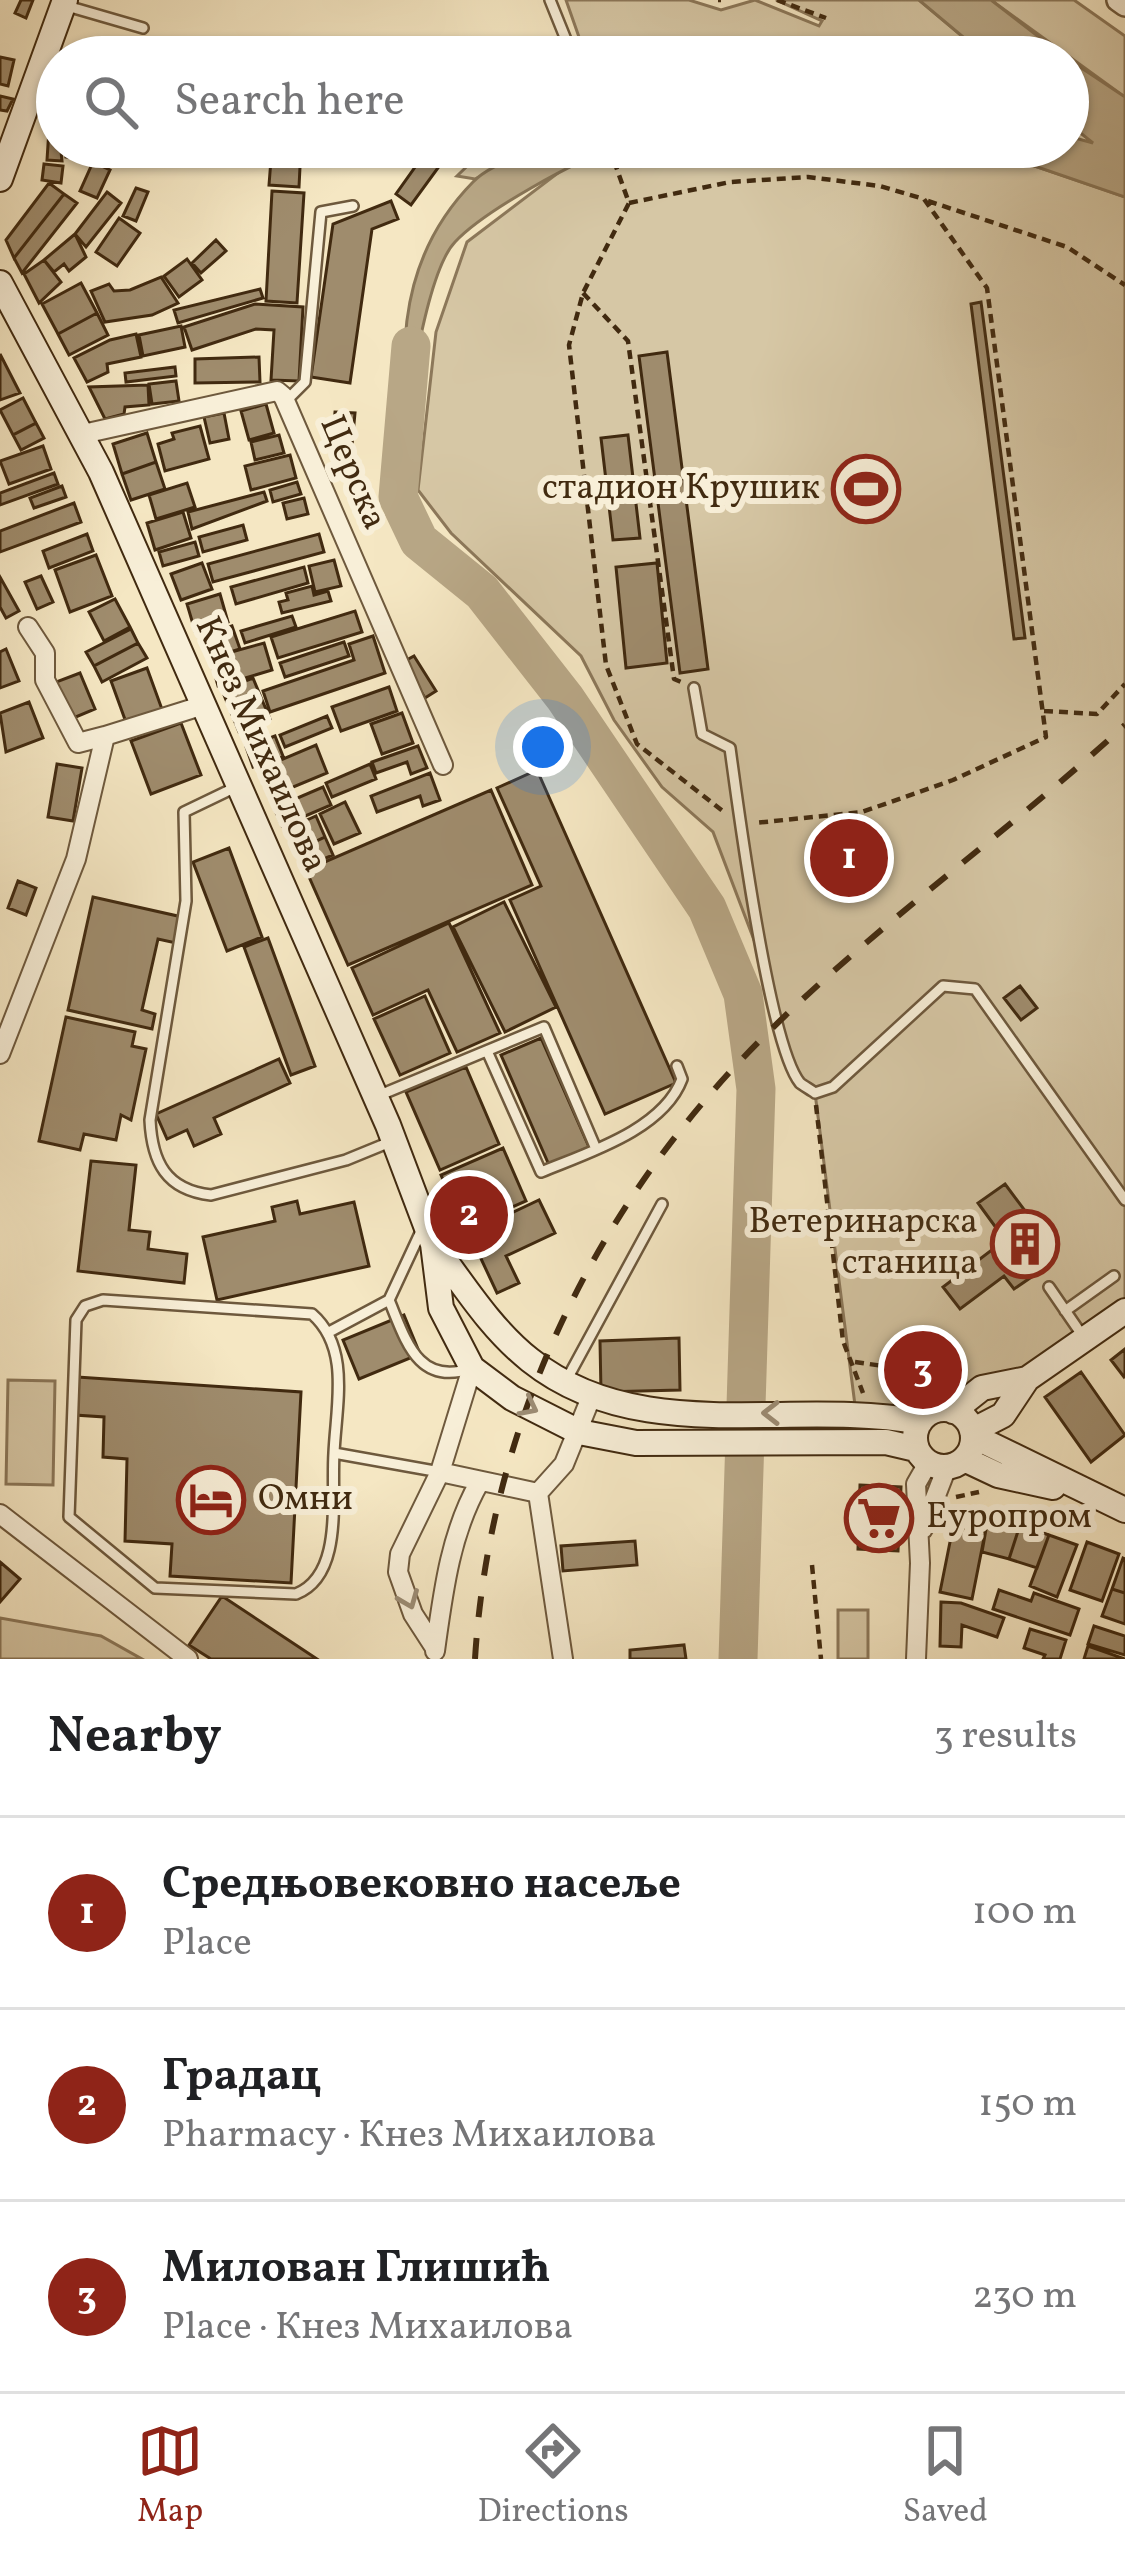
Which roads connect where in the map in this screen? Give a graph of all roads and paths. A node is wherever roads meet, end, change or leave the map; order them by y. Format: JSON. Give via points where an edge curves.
{"nodes":[{"id":1,"x":550,"y":0,"type":"edge"},
{"id":2,"x":777,"y":0,"type":"edge"},
{"id":3,"x":64,"y":2,"type":"edge"},
{"id":4,"x":826,"y":18,"type":"dead end"},
{"id":5,"x":143,"y":28,"type":"dead end"},
{"id":6,"x":52,"y":36,"type":"edge"},
{"id":7,"x":565,"y":36,"type":"edge"},
{"id":8,"x":36,"y":79,"type":"edge"},
{"id":9,"x":618,"y":168,"type":"edge"},
{"id":10,"x":0,"y":179,"type":"edge"},
{"id":11,"x":924,"y":200,"type":"junction"},
{"id":12,"x":629,"y":203,"type":"junction"},
{"id":13,"x":353,"y":206,"type":"dead end"},
{"id":14,"x":0,"y":284,"type":"edge"},
{"id":15,"x":1125,"y":285,"type":"edge"},
{"id":16,"x":583,"y":293,"type":"junction"},
{"id":17,"x":286,"y":400,"type":"junction"},
{"id":18,"x":82,"y":434,"type":"junction"},
{"id":19,"x":28,"y":628,"type":"dead end"},
{"id":20,"x":1125,"y":684,"type":"edge"},
{"id":21,"x":694,"y":688,"type":"joint"},
{"id":22,"x":204,"y":705,"type":"junction"},
{"id":23,"x":1044,"y":711,"type":"junction"},
{"id":24,"x":105,"y":736,"type":"junction"},
{"id":25,"x":443,"y":764,"type":"dead end"},
{"id":26,"x":238,"y":786,"type":"junction"},
{"id":27,"x":740,"y":824,"type":"junction"},
{"id":28,"x":487,"y":1051,"type":"junction"},
{"id":29,"x":0,"y":1054,"type":"edge"},
{"id":30,"x":677,"y":1066,"type":"dead end"},
{"id":31,"x":815,"y":1093,"type":"junction"},
{"id":32,"x":376,"y":1097,"type":"junction"},
{"id":33,"x":395,"y":1140,"type":"junction"},
{"id":34,"x":596,"y":1149,"type":"junction"},
{"id":35,"x":1125,"y":1200,"type":"edge"},
{"id":36,"x":662,"y":1204,"type":"dead end"},
{"id":37,"x":429,"y":1233,"type":"junction"},
{"id":38,"x":1114,"y":1276,"type":"dead end"},
{"id":39,"x":1049,"y":1287,"type":"dead end"},
{"id":40,"x":389,"y":1300,"type":"junction"},
{"id":41,"x":1065,"y":1311,"type":"junction"},
{"id":42,"x":1125,"y":1311,"type":"edge"},
{"id":43,"x":331,"y":1331,"type":"junction"},
{"id":44,"x":1086,"y":1339,"type":"junction"},
{"id":45,"x":472,"y":1368,"type":"junction"},
{"id":46,"x":1027,"y":1379,"type":"junction"},
{"id":47,"x":565,"y":1384,"type":"junction"},
{"id":48,"x":957,"y":1384,"type":"dead end"},
{"id":49,"x":592,"y":1396,"type":"junction"},
{"id":50,"x":953,"y":1411,"type":"junction"},
{"id":51,"x":920,"y":1422,"type":"junction"},
{"id":52,"x":579,"y":1432,"type":"junction"},
{"id":53,"x":950,"y":1451,"type":"junction"},
{"id":54,"x":334,"y":1453,"type":"junction"},
{"id":55,"x":440,"y":1472,"type":"junction"},
{"id":56,"x":478,"y":1483,"type":"junction"},
{"id":57,"x":538,"y":1493,"type":"junction"},
{"id":58,"x":1125,"y":1510,"type":"edge"},
{"id":59,"x":0,"y":1514,"type":"edge"},
{"id":60,"x":812,"y":1564,"type":"dead end"},
{"id":61,"x":435,"y":1654,"type":"edge"},
{"id":62,"x":188,"y":1659,"type":"edge"},
{"id":63,"x":563,"y":1659,"type":"edge"},
{"id":64,"x":821,"y":1659,"type":"edge"},
{"id":65,"x":916,"y":1659,"type":"edge"}],
"edges":[{"from":1,"to":7,"type":"lane"},
{"from":2,"to":4,"type":"path"},
{"from":3,"to":5,"type":"lane"},
{"from":3,"to":6,"type":"main road"},
{"from":8,"to":10,"type":"main road"},
{"from":9,"to":12,"type":"path"},
{"from":11,"to":12,"type":"path","via":[[808,177],[730,182]]},
{"from":11,"to":15,"type":"path","via":[[1067,247]]},
{"from":11,"to":23,"type":"path","via":[[987,288]]},
{"from":12,"to":16,"type":"path"},
{"from":13,"to":17,"type":"lane","via":[[321,212],[304,382]]},
{"from":14,"to":18,"type":"main road","name":"Кнез Михаилова"},
{"from":16,"to":21,"type":"path","via":[[628,341],[674,679]]},
{"from":16,"to":27,"type":"path","via":[[569,345],[606,665],[637,744]]},
{"from":17,"to":18,"type":"street","name":"Церска","via":[[277,391]]},
{"from":17,"to":25,"type":"street","name":"Церска"},
{"from":18,"to":22,"type":"main road","name":"Кнез Михаилова"},
{"from":19,"to":24,"type":"street","via":[[45,652],[45,680],[78,743]]},
{"from":20,"to":23,"type":"path","via":[[1097,714]]},
{"from":21,"to":27,"type":"lane","via":[[702,734],[730,748]]},
{"from":22,"to":24,"type":"street"},
{"from":22,"to":26,"type":"main road","name":"Кнез Михаилова"},
{"from":23,"to":27,"type":"path","via":[[1046,737],[953,780],[862,812]]},
{"from":24,"to":29,"type":"street","via":[[76,859]]},
{"from":26,"to":32,"type":"main road","name":"Кнез Михаилова"},
{"from":26,"to":33,"type":"lane","via":[[184,812],[186,901],[150,1120],[152,1151],[166,1178],[212,1195]]},
{"from":27,"to":31,"type":"lane","via":[[784,1043],[800,1084]]},
{"from":28,"to":32,"type":"lane"},
{"from":28,"to":34,"type":"lane","via":[[541,1172]]},
{"from":28,"to":34,"type":"lane","via":[[544,1027]]},
{"from":30,"to":34,"type":"lane","via":[[678,1089],[650,1118]]},
{"from":31,"to":35,"type":"lane","via":[[833,1087],[943,986],[975,988]]},
{"from":31,"to":48,"type":"path","via":[[843,1341],[855,1362],[904,1369],[924,1390]]},
{"from":32,"to":33,"type":"main road","name":"Кнез Михаилова"},
{"from":33,"to":37,"type":"main road","name":"Кнез Михаилова"},
{"from":36,"to":47,"type":"lane"},
{"from":37,"to":40,"type":"lane"},
{"from":37,"to":45,"type":"main road","name":"Кнез Михаилова","via":[[441,1308]]},
{"from":37,"to":47,"type":"main road","name":"Кнез Михаилова","via":[[489,1321]]},
{"from":38,"to":41,"type":"lane"},
{"from":39,"to":41,"type":"lane"},
{"from":40,"to":43,"type":"lane"},
{"from":40,"to":45,"type":"lane","via":[[415,1360],[437,1373]]},
{"from":41,"to":44,"type":"lane"},
{"from":42,"to":44,"type":"main road"},
{"from":43,"to":54,"type":"lane","via":[[338,1361]]},
{"from":43,"to":54,"type":"lane","via":[[312,1315],[103,1300],[85,1306],[76,1321],[69,1517],[155,1588],[296,1594],[315,1586],[327,1568]]},
{"from":44,"to":46,"type":"main road"},
{"from":45,"to":52,"type":"main road","name":"Кнез Михаилова","one_way":true},
{"from":45,"to":55,"type":"street"},
{"from":46,"to":50,"type":"main road","via":[[982,1388]]},
{"from":46,"to":53,"type":"main road","via":[[1003,1415]]},
{"from":47,"to":49,"type":"main road","name":"Кнез Михаилова"},
{"from":51,"to":49,"type":"main road","name":"Кнез Михаилова","one_way":true,"via":[[626,1408]]},
{"from":49,"to":52,"type":"street"},
{"from":50,"to":51,"type":"main road"},
{"from":50,"to":53,"type":"main road"},
{"from":51,"to":53,"type":"main road"},
{"from":52,"to":53,"type":"main road","name":"Кнез Михаилова","via":[[690,1447],[886,1442]]},
{"from":52,"to":57,"type":"street"},
{"from":53,"to":58,"type":"main road","via":[[998,1475]]},
{"from":53,"to":65,"type":"street","via":[[916,1484]]},
{"from":54,"to":55,"type":"lane"},
{"from":55,"to":56,"type":"street"},
{"from":55,"to":61,"type":"street","one_way":true,"via":[[398,1572]]},
{"from":56,"to":57,"type":"street"},
{"from":56,"to":61,"type":"street","via":[[449,1562]]},
{"from":57,"to":63,"type":"street"},
{"from":59,"to":62,"type":"street"},
{"from":60,"to":64,"type":"path"}]}
